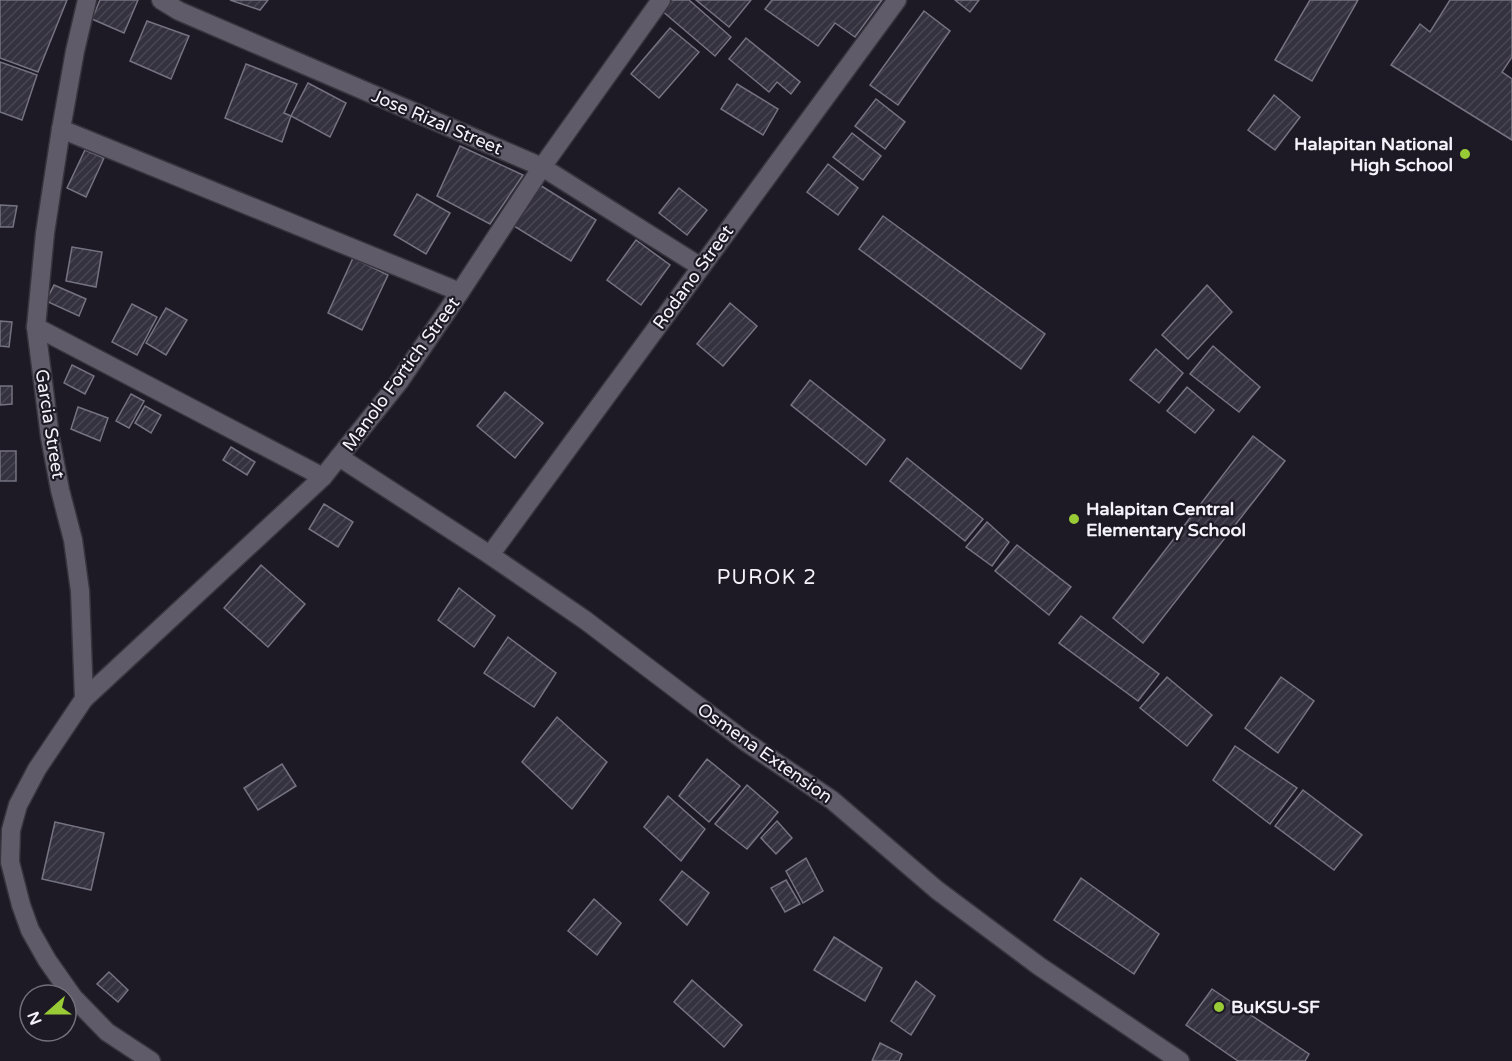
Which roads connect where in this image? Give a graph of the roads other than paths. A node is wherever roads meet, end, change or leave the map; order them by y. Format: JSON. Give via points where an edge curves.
{"nodes":[{"id":1,"x":87,"y":0,"type":"edge"},
{"id":2,"x":162,"y":0,"type":"edge"},
{"id":3,"x":661,"y":0,"type":"edge"},
{"id":4,"x":897,"y":0,"type":"edge"},
{"id":5,"x":61,"y":129,"type":"junction"},
{"id":6,"x":542,"y":167,"type":"junction"},
{"id":7,"x":701,"y":267,"type":"junction"},
{"id":8,"x":460,"y":292,"type":"junction"},
{"id":9,"x":36,"y":327,"type":"junction"},
{"id":10,"x":339,"y":457,"type":"junction"},
{"id":11,"x":323,"y":477,"type":"junction"},
{"id":12,"x":490,"y":555,"type":"junction"},
{"id":13,"x":84,"y":699,"type":"junction"},
{"id":14,"x":151,"y":1061,"type":"edge"},
{"id":15,"x":1180,"y":1061,"type":"edge"}],
"edges":[{"from":1,"to":5,"type":"street","name":"Garcia Street"},
{"from":2,"to":6,"type":"street","name":"Jose Rizal Street","via":[[179,11]]},
{"from":3,"to":6,"type":"street","name":"Manolo Fortich Street"},
{"from":4,"to":7,"type":"street","name":"Rodano Street"},
{"from":5,"to":8,"type":"street"},
{"from":5,"to":9,"type":"street","name":"Garcia Street"},
{"from":6,"to":7,"type":"street","name":"Jose Rizal Street"},
{"from":6,"to":8,"type":"street","name":"Manolo Fortich Street"},
{"from":7,"to":12,"type":"street","name":"Rodano Street"},
{"from":8,"to":10,"type":"street","name":"Manolo Fortich Street","via":[[399,382]]},
{"from":9,"to":11,"type":"street"},
{"from":9,"to":13,"type":"street","name":"Garcia Street","via":[[50,437],[80,591]]},
{"from":10,"to":11,"type":"street","name":"Manolo Fortich Street"},
{"from":10,"to":12,"type":"street","name":"Osmena Extension"},
{"from":11,"to":13,"type":"street","name":"Manolo Fortich Street"},
{"from":12,"to":15,"type":"street","name":"Osmena Extension","via":[[832,800],[937,890],[1040,966]]},
{"from":13,"to":14,"type":"street","via":[[18,805],[11,830],[10,862],[30,930],[73,997],[107,1032]]}]}
